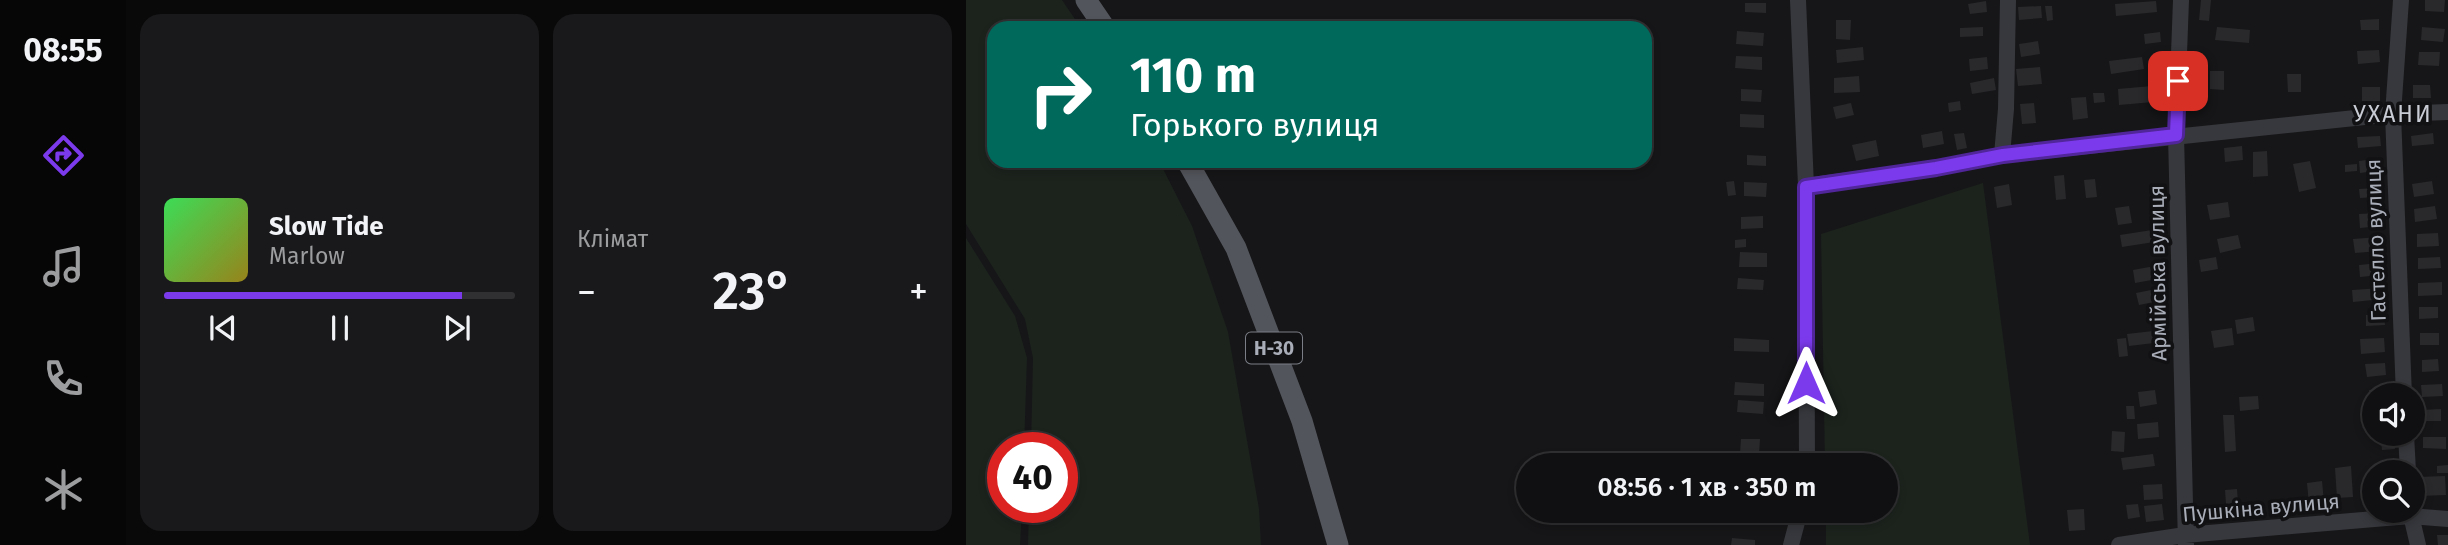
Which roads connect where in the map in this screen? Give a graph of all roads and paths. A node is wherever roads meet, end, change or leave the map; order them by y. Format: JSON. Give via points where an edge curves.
{"nodes":[{"id":1,"x":1086,"y":0,"type":"edge"},
{"id":2,"x":1798,"y":0,"type":"edge"},
{"id":3,"x":2008,"y":0,"type":"edge"},
{"id":4,"x":2181,"y":0,"type":"edge"},
{"id":5,"x":2401,"y":0,"type":"edge"},
{"id":6,"x":1100,"y":21,"type":"edge"},
{"id":7,"x":2448,"y":112,"type":"edge"},
{"id":8,"x":2393,"y":114,"type":"junction"},
{"id":9,"x":2176,"y":135,"type":"junction"},
{"id":10,"x":2003,"y":155,"type":"junction"},
{"id":11,"x":1191,"y":168,"type":"edge"},
{"id":12,"x":1806,"y":187,"type":"junction"},
{"id":13,"x":2403,"y":383,"type":"edge"},
{"id":14,"x":1807,"y":453,"type":"edge"},
{"id":15,"x":2425,"y":515,"type":"edge"},
{"id":16,"x":2362,"y":519,"type":"edge"},
{"id":17,"x":2448,"y":519,"type":"edge"},
{"id":18,"x":1797,"y":523,"type":"edge"},
{"id":19,"x":2412,"y":523,"type":"edge"},
{"id":20,"x":2185,"y":540,"type":"edge"},
{"id":21,"x":1338,"y":545,"type":"edge"},
{"id":22,"x":1791,"y":545,"type":"edge"},
{"id":23,"x":2119,"y":545,"type":"edge"},
{"id":24,"x":2418,"y":545,"type":"edge"}],
"edges":[{"from":1,"to":6,"type":"main road"},
{"from":2,"to":12,"type":"street"},
{"from":3,"to":10,"type":"street"},
{"from":4,"to":9,"type":"street","name":"Армійська вулиця"},
{"from":5,"to":8,"type":"street","name":"Гастелло вулиця"},
{"from":7,"to":8,"type":"street"},
{"from":8,"to":9,"type":"street"},
{"from":8,"to":13,"type":"street","name":"Гастелло вулиця"},
{"from":9,"to":10,"type":"street"},
{"from":9,"to":20,"type":"street","name":"Армійська вулиця"},
{"from":10,"to":12,"type":"street"},
{"from":11,"to":21,"type":"main road","number":"Н-30","via":[[1236,248],[1302,421]]},
{"from":12,"to":14,"type":"street"},
{"from":15,"to":17,"type":"street","name":"Пушкіна вулиця"},
{"from":16,"to":20,"type":"street","name":"Пушкіна вулиця"},
{"from":18,"to":22,"type":"street"},
{"from":19,"to":24,"type":"street"},
{"from":20,"to":23,"type":"street","name":"Пушкіна вулиця"}]}
